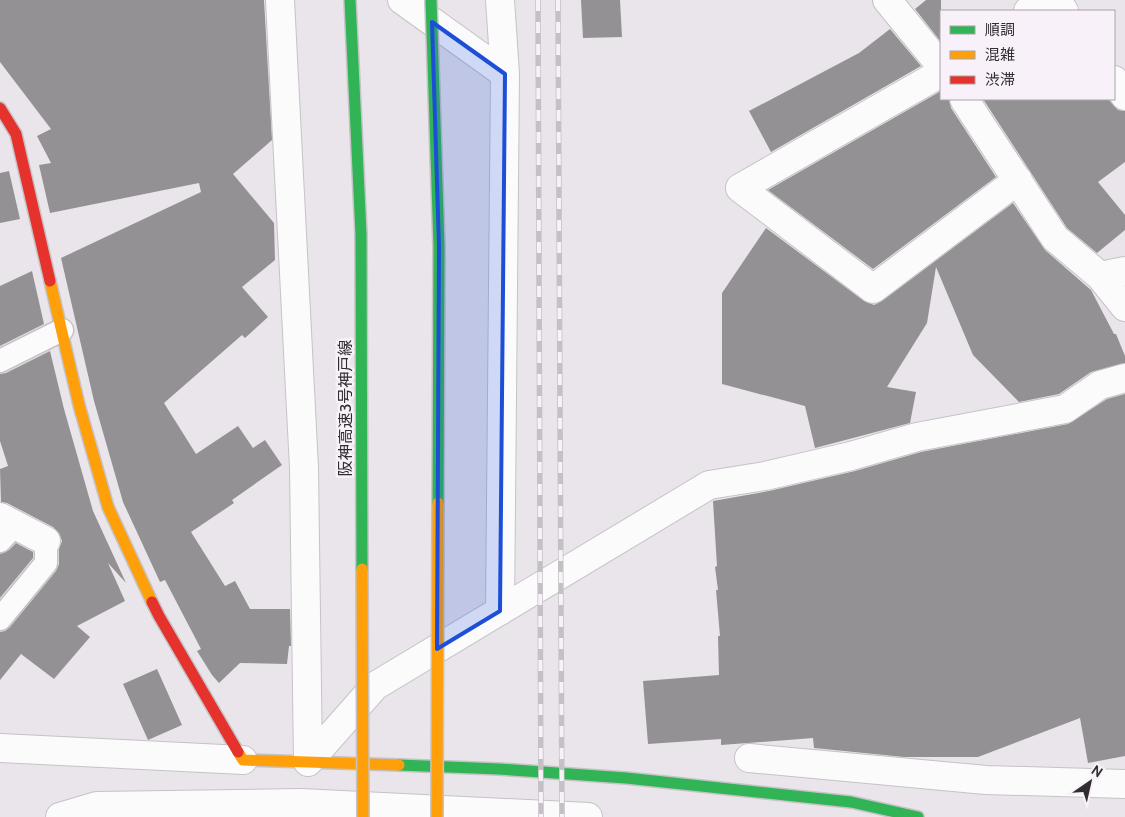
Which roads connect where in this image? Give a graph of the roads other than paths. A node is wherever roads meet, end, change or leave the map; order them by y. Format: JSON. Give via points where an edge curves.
{"nodes":[{"id":1,"x":280,"y":0,"type":"edge"},
{"id":2,"x":350,"y":0,"type":"edge"},
{"id":3,"x":402,"y":0,"type":"edge"},
{"id":4,"x":431,"y":0,"type":"edge"},
{"id":5,"x":500,"y":0,"type":"edge"},
{"id":6,"x":887,"y":0,"type":"edge"},
{"id":7,"x":1044,"y":0,"type":"edge"},
{"id":8,"x":1029,"y":10,"type":"edge"},
{"id":9,"x":940,"y":65,"type":"edge"},
{"id":10,"x":505,"y":74,"type":"junction"},
{"id":11,"x":940,"y":74,"type":"edge"},
{"id":12,"x":1115,"y":81,"type":"edge"},
{"id":13,"x":1125,"y":96,"type":"edge"},
{"id":14,"x":965,"y":100,"type":"edge"},
{"id":15,"x":0,"y":108,"type":"edge"},
{"id":16,"x":1018,"y":180,"type":"junction"},
{"id":17,"x":1113,"y":274,"type":"edge"},
{"id":18,"x":1125,"y":307,"type":"edge"},
{"id":19,"x":62,"y":330,"type":"junction"},
{"id":20,"x":0,"y":361,"type":"edge"},
{"id":21,"x":1125,"y":378,"type":"edge"},
{"id":22,"x":5,"y":528,"type":"edge"},
{"id":23,"x":46,"y":540,"type":"joint"},
{"id":24,"x":500,"y":611,"type":"junction"},
{"id":25,"x":0,"y":619,"type":"edge"},
{"id":26,"x":0,"y":748,"type":"edge"},
{"id":27,"x":749,"y":758,"type":"dead end"},
{"id":28,"x":243,"y":760,"type":"junction"},
{"id":29,"x":308,"y":762,"type":"junction"},
{"id":30,"x":1125,"y":784,"type":"edge"},
{"id":31,"x":60,"y":817,"type":"edge"},
{"id":32,"x":363,"y":817,"type":"edge"},
{"id":33,"x":437,"y":817,"type":"edge"},
{"id":34,"x":588,"y":817,"type":"edge"},
{"id":35,"x":918,"y":817,"type":"edge"}],
"edges":[{"from":1,"to":29,"type":"street","via":[[304,468]]},
{"from":2,"to":32,"type":"main road","name":"阪神高速3号神戸線","bridge":true,"via":[[361,234]]},
{"from":3,"to":10,"type":"street"},
{"from":4,"to":33,"type":"main road","bridge":true,"via":[[438,247]]},
{"from":5,"to":10,"type":"street"},
{"from":6,"to":9,"type":"street"},
{"from":7,"to":8,"type":"street"},
{"from":10,"to":24,"type":"street"},
{"from":11,"to":16,"type":"street","via":[[740,188],[873,289]]},
{"from":12,"to":13,"type":"street"},
{"from":14,"to":16,"type":"street"},
{"from":15,"to":19,"type":"main road","via":[[16,134]]},
{"from":16,"to":17,"type":"street","via":[[1054,238]]},
{"from":17,"to":18,"type":"street"},
{"from":19,"to":20,"type":"lane"},
{"from":19,"to":28,"type":"main road","via":[[108,507],[159,616]]},
{"from":21,"to":24,"type":"street","via":[[1100,385],[1065,409],[917,437],[765,476],[709,485]]},
{"from":22,"to":23,"type":"street"},
{"from":23,"to":25,"type":"lane","via":[[46,564]]},
{"from":24,"to":29,"type":"street","via":[[375,686]]},
{"from":26,"to":28,"type":"street"},
{"from":27,"to":30,"type":"street","via":[[986,780]]},
{"from":28,"to":29,"type":"main road"},
{"from":29,"to":35,"type":"main road","via":[[498,769],[626,778],[851,802]]},
{"from":31,"to":34,"type":"street","via":[[97,806],[301,803]]}]}
